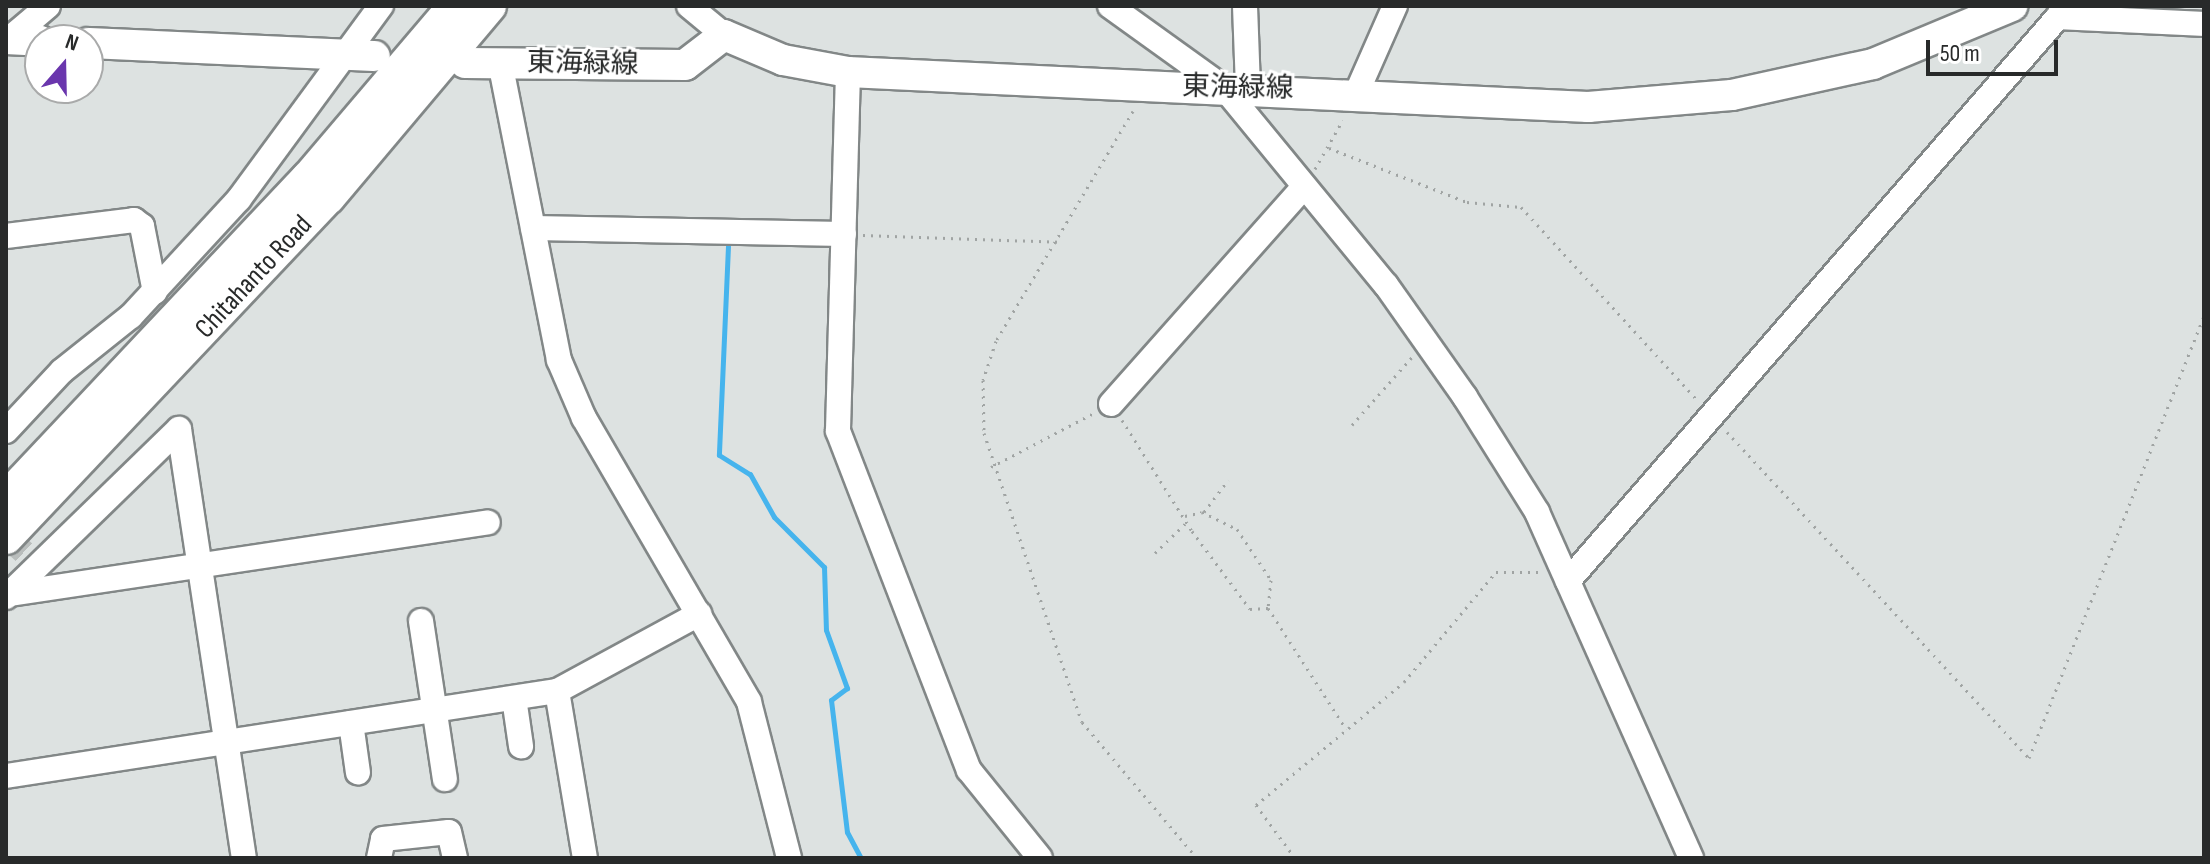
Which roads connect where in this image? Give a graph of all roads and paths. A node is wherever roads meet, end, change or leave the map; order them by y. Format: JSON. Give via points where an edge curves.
{"nodes":[{"id":1,"x":48,"y":6,"type":"edge"},
{"id":2,"x":381,"y":6,"type":"edge"},
{"id":3,"x":455,"y":6,"type":"edge"},
{"id":4,"x":489,"y":6,"type":"edge"},
{"id":5,"x":689,"y":6,"type":"edge"},
{"id":6,"x":1110,"y":6,"type":"edge"},
{"id":7,"x":1148,"y":6,"type":"edge"},
{"id":8,"x":1245,"y":6,"type":"edge"},
{"id":9,"x":1395,"y":6,"type":"edge"},
{"id":10,"x":2012,"y":6,"type":"edge"},
{"id":11,"x":2055,"y":11,"type":"edge"},
{"id":12,"x":2204,"y":24,"type":"edge"},
{"id":13,"x":1144,"y":31,"type":"junction"},
{"id":14,"x":724,"y":35,"type":"junction"},
{"id":15,"x":7,"y":39,"type":"edge"},
{"id":16,"x":104,"y":44,"type":"edge"},
{"id":17,"x":339,"y":55,"type":"junction"},
{"id":18,"x":375,"y":56,"type":"dead end"},
{"id":19,"x":500,"y":62,"type":"junction"},
{"id":20,"x":465,"y":63,"type":"dead end"},
{"id":21,"x":848,"y":72,"type":"junction"},
{"id":22,"x":1146,"y":86,"type":"junction"},
{"id":23,"x":1236,"y":88,"type":"junction"},
{"id":24,"x":1357,"y":92,"type":"junction"},
{"id":25,"x":1329,"y":148,"type":"junction"},
{"id":26,"x":1303,"y":185,"type":"junction"},
{"id":27,"x":533,"y":228,"type":"junction"},
{"id":28,"x":844,"y":234,"type":"junction"},
{"id":29,"x":6,"y":236,"type":"edge"},
{"id":30,"x":1059,"y":242,"type":"junction"},
{"id":31,"x":155,"y":292,"type":"junction"},
{"id":32,"x":2204,"y":315,"type":"edge"},
{"id":33,"x":1426,"y":342,"type":"junction"},
{"id":34,"x":1111,"y":404,"type":"junction"},
{"id":35,"x":1715,"y":417,"type":"junction"},
{"id":36,"x":10,"y":423,"type":"edge"},
{"id":37,"x":1352,"y":425,"type":"dead end"},
{"id":38,"x":991,"y":467,"type":"junction"},
{"id":39,"x":1228,"y":480,"type":"dead end"},
{"id":40,"x":6,"y":499,"type":"edge"},
{"id":41,"x":1203,"y":512,"type":"junction"},
{"id":42,"x":1184,"y":517,"type":"junction"},
{"id":43,"x":488,"y":522,"type":"dead end"},
{"id":44,"x":1187,"y":522,"type":"junction"},
{"id":45,"x":6,"y":537,"type":"edge"},
{"id":46,"x":1155,"y":553,"type":"dead end"},
{"id":47,"x":198,"y":567,"type":"junction"},
{"id":48,"x":1568,"y":581,"type":"junction"},
{"id":49,"x":8,"y":596,"type":"edge"},
{"id":50,"x":1268,"y":608,"type":"junction"},
{"id":51,"x":699,"y":614,"type":"junction"},
{"id":52,"x":421,"y":621,"type":"dead end"},
{"id":53,"x":557,"y":691,"type":"junction"},
{"id":54,"x":514,"y":698,"type":"junction"},
{"id":55,"x":434,"y":710,"type":"junction"},
{"id":56,"x":351,"y":723,"type":"junction"},
{"id":57,"x":1346,"y":729,"type":"junction"},
{"id":58,"x":224,"y":742,"type":"junction"},
{"id":59,"x":521,"y":746,"type":"dead end"},
{"id":60,"x":358,"y":773,"type":"dead end"},
{"id":61,"x":6,"y":776,"type":"edge"},
{"id":62,"x":445,"y":779,"type":"dead end"},
{"id":63,"x":244,"y":858,"type":"edge"},
{"id":64,"x":379,"y":858,"type":"edge"},
{"id":65,"x":455,"y":858,"type":"edge"},
{"id":66,"x":585,"y":858,"type":"edge"},
{"id":67,"x":789,"y":858,"type":"edge"},
{"id":68,"x":1040,"y":858,"type":"edge"},
{"id":69,"x":1197,"y":858,"type":"edge"},
{"id":70,"x":1295,"y":858,"type":"edge"},
{"id":71,"x":1691,"y":858,"type":"edge"}],
"edges":[{"from":1,"to":15,"type":"street"},
{"from":2,"to":17,"type":"street"},
{"from":3,"to":40,"type":"highway","name":"Chitahanto Road","via":[[298,190]]},
{"from":4,"to":45,"type":"highway","name":"Chitahanto Road","via":[[328,197]]},
{"from":5,"to":14,"type":"street"},
{"from":6,"to":13,"type":"street"},
{"from":7,"to":13,"type":"street"},
{"from":8,"to":23,"type":"street"},
{"from":9,"to":24,"type":"street"},
{"from":10,"to":24,"type":"main road","name":"東海緑線","via":[[1873,64],[1732,95],[1588,107]]},
{"from":11,"to":12,"type":"street"},
{"from":11,"to":35,"type":"street"},
{"from":13,"to":23,"type":"street"},
{"from":14,"to":19,"type":"main road","name":"東海緑線","via":[[685,65]]},
{"from":14,"to":21,"type":"main road","name":"東海緑線","via":[[783,60]]},
{"from":16,"to":17,"type":"main road"},
{"from":17,"to":18,"type":"main road"},
{"from":17,"to":31,"type":"street","via":[[239,199]]},
{"from":19,"to":20,"type":"main road","name":"東海緑線"},
{"from":19,"to":27,"type":"street"},
{"from":21,"to":22,"type":"main road","name":"東海緑線"},
{"from":21,"to":28,"type":"street"},
{"from":22,"to":23,"type":"main road","name":"東海緑線"},
{"from":22,"to":30,"type":"path"},
{"from":23,"to":24,"type":"main road","name":"東海緑線"},
{"from":23,"to":26,"type":"street"},
{"from":24,"to":25,"type":"path"},
{"from":25,"to":26,"type":"path"},
{"from":25,"to":35,"type":"path","via":[[1467,202],[1521,207]]},
{"from":26,"to":33,"type":"street"},
{"from":26,"to":34,"type":"street"},
{"from":27,"to":28,"type":"street"},
{"from":27,"to":51,"type":"street","via":[[559,360],[584,418]]},
{"from":28,"to":30,"type":"path"},
{"from":28,"to":68,"type":"street","via":[[838,431],[969,770]]},
{"from":29,"to":31,"type":"street","via":[[134,220],[142,226]]},
{"from":30,"to":38,"type":"path","via":[[989,360],[981,405]]},
{"from":31,"to":36,"type":"street"},
{"from":32,"to":35,"type":"path","via":[[2029,758]]},
{"from":33,"to":37,"type":"path"},
{"from":33,"to":48,"type":"street","via":[[1515,472]]},
{"from":34,"to":38,"type":"path"},
{"from":34,"to":42,"type":"path"},
{"from":35,"to":48,"type":"street"},
{"from":38,"to":69,"type":"path","via":[[1082,722]]},
{"from":39,"to":41,"type":"path"},
{"from":41,"to":42,"type":"path"},
{"from":41,"to":50,"type":"path","via":[[1232,525],[1254,555],[1273,587]]},
{"from":42,"to":44,"type":"path"},
{"from":43,"to":47,"type":"street"},
{"from":44,"to":46,"type":"path"},
{"from":44,"to":50,"type":"path","via":[[1250,609]]},
{"from":47,"to":49,"type":"street"},
{"from":47,"to":49,"type":"street","via":[[179,429]]},
{"from":47,"to":58,"type":"street"},
{"from":48,"to":57,"type":"path","via":[[1496,572],[1417,669]]},
{"from":48,"to":71,"type":"street"},
{"from":50,"to":57,"type":"path"},
{"from":51,"to":53,"type":"street"},
{"from":51,"to":67,"type":"street","via":[[749,702]]},
{"from":52,"to":55,"type":"street"},
{"from":53,"to":54,"type":"street"},
{"from":53,"to":66,"type":"street"},
{"from":54,"to":55,"type":"street"},
{"from":54,"to":59,"type":"street"},
{"from":55,"to":56,"type":"street"},
{"from":55,"to":62,"type":"street"},
{"from":56,"to":58,"type":"street"},
{"from":56,"to":60,"type":"street"},
{"from":57,"to":70,"type":"path","via":[[1256,805]]},
{"from":58,"to":61,"type":"street"},
{"from":58,"to":63,"type":"street"},
{"from":64,"to":65,"type":"street","via":[[383,839],[449,832]]}]}
